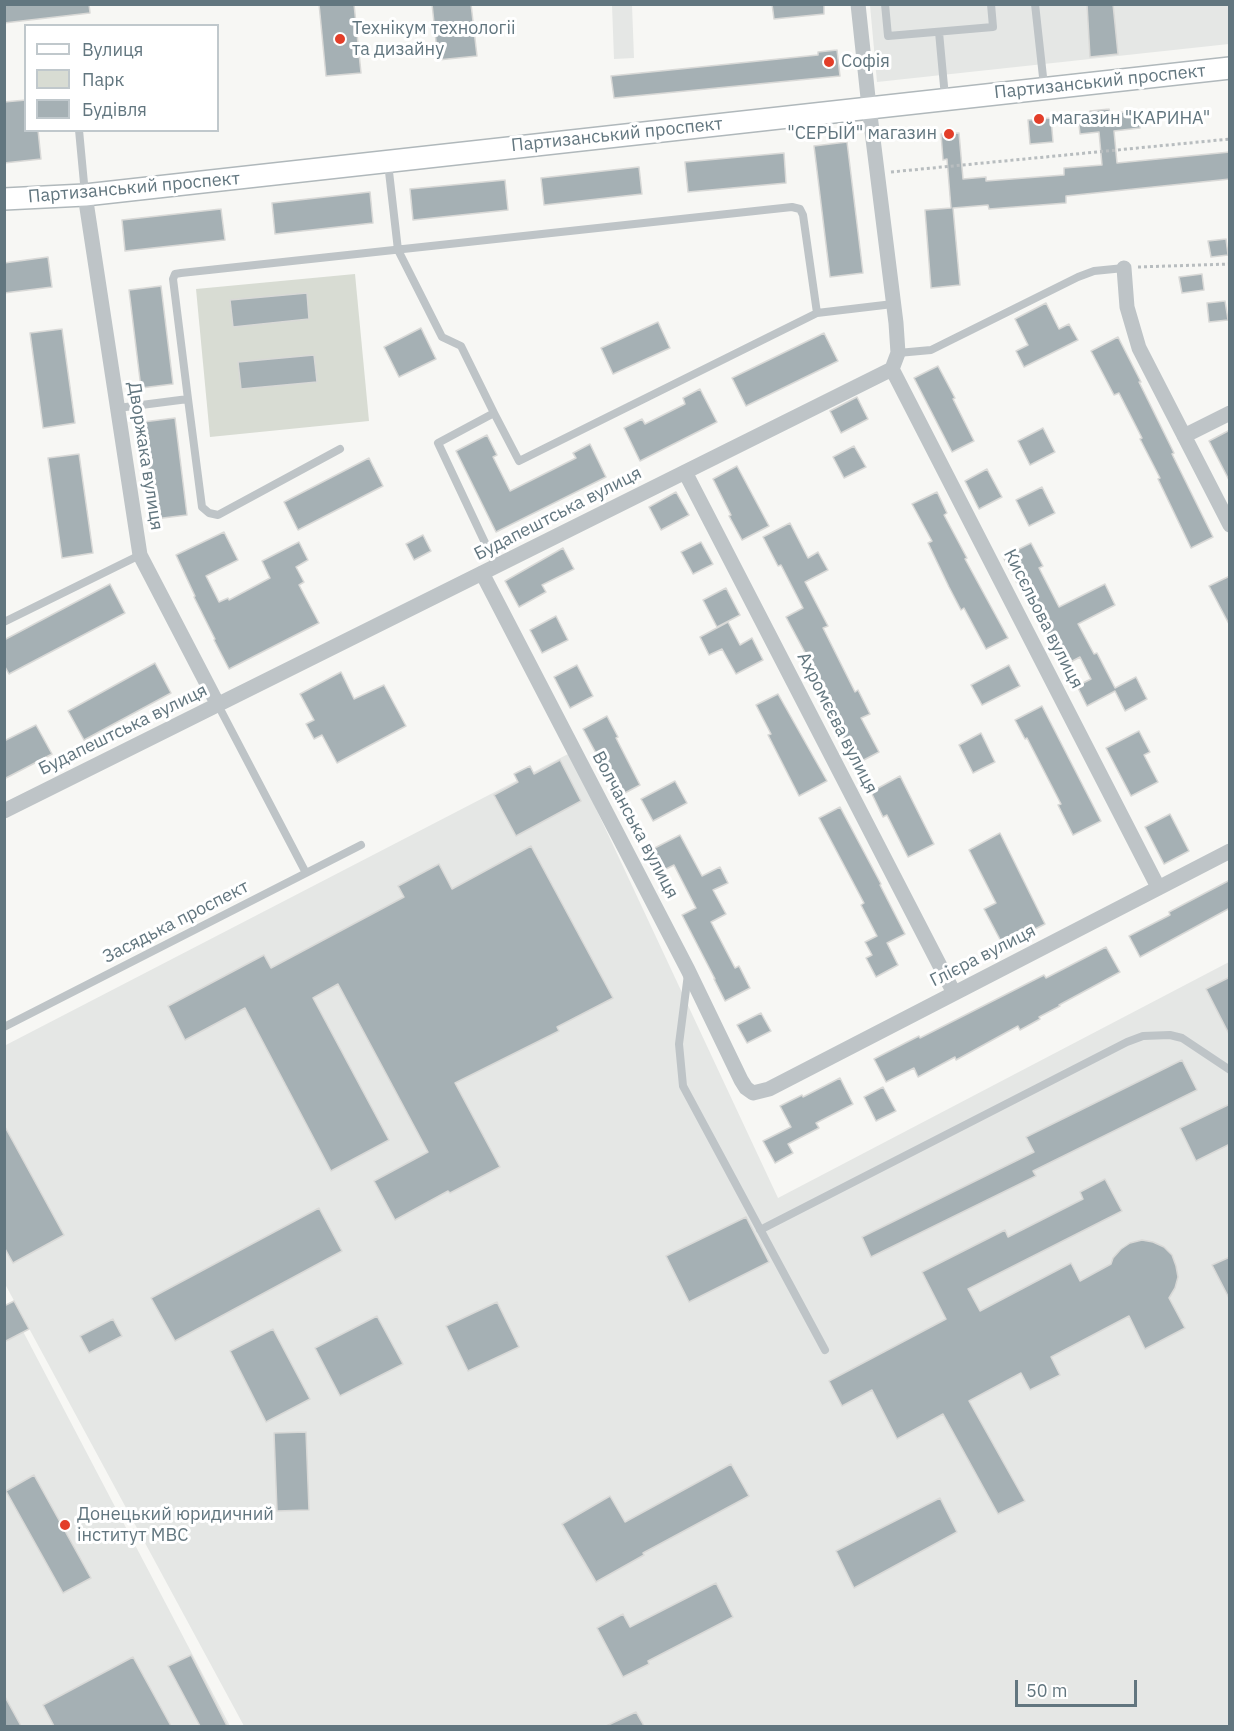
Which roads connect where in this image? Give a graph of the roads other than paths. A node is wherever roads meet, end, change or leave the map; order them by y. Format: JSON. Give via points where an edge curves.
{"nodes":[{"id":1,"x":858,"y":4,"type":"edge"},
{"id":2,"x":885,"y":4,"type":"edge"},
{"id":3,"x":990,"y":4,"type":"edge"},
{"id":4,"x":1035,"y":4,"type":"edge"},
{"id":5,"x":939,"y":32,"type":"junction"},
{"id":6,"x":1230,"y":68,"type":"edge"},
{"id":7,"x":1044,"y":88,"type":"junction"},
{"id":8,"x":945,"y":99,"type":"junction"},
{"id":9,"x":869,"y":107,"type":"junction"},
{"id":10,"x":79,"y":132,"type":"edge"},
{"id":11,"x":388,"y":161,"type":"junction"},
{"id":12,"x":85,"y":195,"type":"junction"},
{"id":13,"x":4,"y":199,"type":"edge"},
{"id":14,"x":398,"y":250,"type":"junction"},
{"id":15,"x":1124,"y":268,"type":"joint"},
{"id":16,"x":893,"y":304,"type":"junction"},
{"id":17,"x":817,"y":313,"type":"junction"},
{"id":18,"x":898,"y":353,"type":"junction"},
{"id":19,"x":892,"y":369,"type":"junction"},
{"id":20,"x":188,"y":399,"type":"junction"},
{"id":21,"x":118,"y":408,"type":"junction"},
{"id":22,"x":494,"y":413,"type":"junction"},
{"id":23,"x":1230,"y":413,"type":"edge"},
{"id":24,"x":1184,"y":436,"type":"junction"},
{"id":25,"x":340,"y":449,"type":"dead end"},
{"id":26,"x":685,"y":472,"type":"junction"},
{"id":27,"x":1230,"y":525,"type":"edge"},
{"id":28,"x":140,"y":555,"type":"junction"},
{"id":29,"x":496,"y":566,"type":"junction"},
{"id":30,"x":482,"y":573,"type":"junction"},
{"id":31,"x":4,"y":622,"type":"edge"},
{"id":32,"x":218,"y":705,"type":"junction"},
{"id":33,"x":4,"y":811,"type":"edge"},
{"id":34,"x":361,"y":844,"type":"dead end"},
{"id":35,"x":1230,"y":850,"type":"edge"},
{"id":36,"x":306,"y":873,"type":"junction"},
{"id":37,"x":1158,"y":887,"type":"junction"},
{"id":38,"x":688,"y":970,"type":"junction"},
{"id":39,"x":954,"y":993,"type":"junction"},
{"id":40,"x":4,"y":1027,"type":"edge"},
{"id":41,"x":1230,"y":1070,"type":"edge"},
{"id":42,"x":753,"y":1093,"type":"joint"},
{"id":43,"x":760,"y":1230,"type":"junction"},
{"id":44,"x":825,"y":1350,"type":"dead end"}],
"edges":[{"from":1,"to":9,"type":"street"},
{"from":2,"to":5,"type":"lane","via":[[888,36]]},
{"from":3,"to":5,"type":"lane","via":[[993,27]]},
{"from":4,"to":7,"type":"lane"},
{"from":5,"to":8,"type":"lane"},
{"from":6,"to":7,"type":"street","name":"Партизанський проспект"},
{"from":7,"to":8,"type":"street","name":"Партизанський проспект"},
{"from":8,"to":9,"type":"street","name":"Партизанський проспект"},
{"from":9,"to":11,"type":"street","name":"Партизанський проспект"},
{"from":9,"to":16,"type":"street"},
{"from":10,"to":12,"type":"lane"},
{"from":11,"to":12,"type":"street","name":"Партизанський проспект"},
{"from":11,"to":14,"type":"lane"},
{"from":12,"to":13,"type":"street","name":"Партизанський проспект"},
{"from":12,"to":21,"type":"street","name":"Дворжака вулиця"},
{"from":14,"to":17,"type":"lane","via":[[792,207],[802,214]]},
{"from":14,"to":20,"type":"lane","via":[[175,274]]},
{"from":14,"to":22,"type":"lane","via":[[442,337],[461,346]]},
{"from":15,"to":18,"type":"lane","via":[[1078,277],[931,350]]},
{"from":15,"to":24,"type":"street","via":[[1127,307],[1139,348]]},
{"from":16,"to":17,"type":"lane"},
{"from":16,"to":18,"type":"street"},
{"from":17,"to":22,"type":"lane","via":[[519,461]]},
{"from":18,"to":19,"type":"street"},
{"from":19,"to":26,"type":"street","name":"Будапештська вулиця"},
{"from":19,"to":37,"type":"street","name":"Кисєльова вулиця"},
{"from":20,"to":21,"type":"lane"},
{"from":20,"to":25,"type":"lane","via":[[202,507],[209,513],[218,515]]},
{"from":21,"to":28,"type":"street","name":"Дворжака вулиця"},
{"from":22,"to":29,"type":"lane","via":[[438,443]]},
{"from":23,"to":24,"type":"street"},
{"from":24,"to":27,"type":"street"},
{"from":26,"to":29,"type":"street","name":"Будапештська вулиця"},
{"from":26,"to":39,"type":"street","name":"Ахромєєва вулиця"},
{"from":28,"to":31,"type":"lane"},
{"from":28,"to":32,"type":"street","name":"Дворжака вулиця"},
{"from":29,"to":30,"type":"street","name":"Будапештська вулиця"},
{"from":30,"to":32,"type":"street","name":"Будапештська вулиця"},
{"from":30,"to":38,"type":"street","name":"Волчанська вулиця"},
{"from":32,"to":33,"type":"street","name":"Будапештська вулиця"},
{"from":32,"to":36,"type":"lane"},
{"from":34,"to":36,"type":"lane","name":"Засядька проспект"},
{"from":35,"to":37,"type":"street","name":"Глієра вулиця"},
{"from":36,"to":40,"type":"lane","name":"Засядька проспект"},
{"from":37,"to":39,"type":"street","name":"Глієра вулиця"},
{"from":38,"to":42,"type":"street","name":"Волчанська вулиця","via":[[741,1080]]},
{"from":38,"to":43,"type":"lane","via":[[679,1044],[683,1086]]},
{"from":39,"to":42,"type":"street","name":"Глієра вулиця","via":[[770,1089]]},
{"from":41,"to":43,"type":"lane","via":[[1182,1038],[1143,1036]]},
{"from":43,"to":44,"type":"lane"}]}
